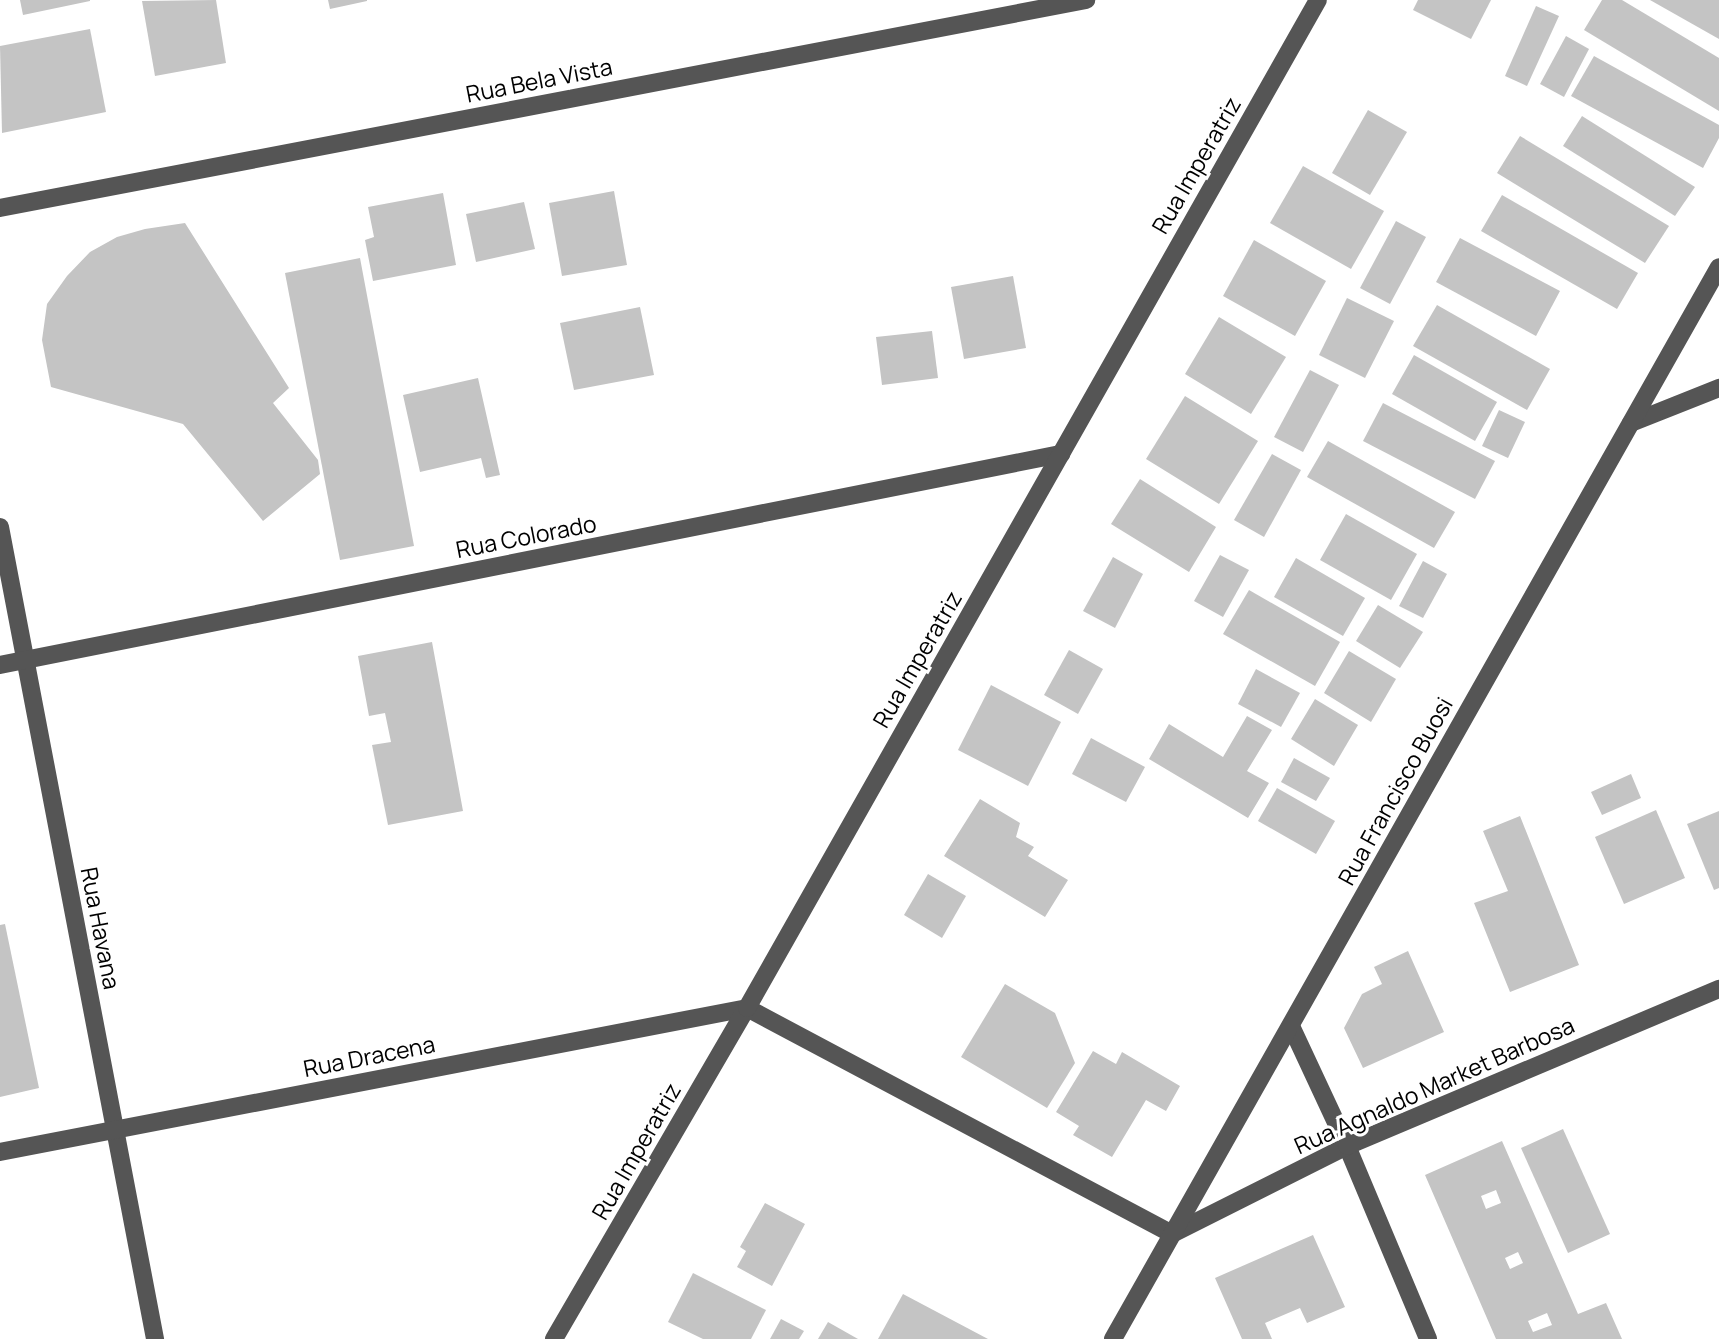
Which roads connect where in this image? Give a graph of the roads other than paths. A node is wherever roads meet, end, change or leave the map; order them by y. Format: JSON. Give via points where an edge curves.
{"nodes":[{"id":1,"x":1086,"y":0,"type":"edge"},
{"id":2,"x":1318,"y":0,"type":"edge"},
{"id":3,"x":0,"y":208,"type":"edge"},
{"id":4,"x":1719,"y":267,"type":"edge"},
{"id":5,"x":1719,"y":388,"type":"edge"},
{"id":6,"x":1631,"y":423,"type":"junction"},
{"id":7,"x":1061,"y":454,"type":"junction"},
{"id":8,"x":0,"y":527,"type":"edge"},
{"id":9,"x":25,"y":660,"type":"junction"},
{"id":10,"x":0,"y":665,"type":"edge"},
{"id":11,"x":1719,"y":989,"type":"edge"},
{"id":12,"x":747,"y":1008,"type":"junction"},
{"id":13,"x":1291,"y":1026,"type":"junction"},
{"id":14,"x":115,"y":1130,"type":"junction"},
{"id":15,"x":1347,"y":1146,"type":"junction"},
{"id":16,"x":0,"y":1152,"type":"edge"},
{"id":17,"x":1172,"y":1234,"type":"junction"},
{"id":18,"x":155,"y":1339,"type":"edge"},
{"id":19,"x":554,"y":1339,"type":"edge"},
{"id":20,"x":1113,"y":1339,"type":"edge"},
{"id":21,"x":1428,"y":1339,"type":"edge"}],
"edges":[{"from":1,"to":3,"type":"street","name":"Rua Bela Vista"},
{"from":2,"to":7,"type":"street","name":"Rua Imperatriz"},
{"from":4,"to":6,"type":"street","name":"Rua Francisco Buosi"},
{"from":5,"to":6,"type":"street"},
{"from":6,"to":13,"type":"street","name":"Rua Francisco Buosi"},
{"from":7,"to":9,"type":"street","name":"Rua Colorado"},
{"from":7,"to":12,"type":"street","name":"Rua Imperatriz"},
{"from":8,"to":9,"type":"street","name":"Rua Havana"},
{"from":9,"to":10,"type":"street","name":"Rua Colorado"},
{"from":9,"to":14,"type":"street","name":"Rua Havana"},
{"from":11,"to":15,"type":"street","name":"Rua Agnaldo Market Barbosa"},
{"from":12,"to":14,"type":"street","name":"Rua Dracena"},
{"from":12,"to":17,"type":"street"},
{"from":12,"to":19,"type":"street","name":"Rua Imperatriz"},
{"from":13,"to":15,"type":"street"},
{"from":13,"to":17,"type":"street","name":"Rua Francisco Buosi"},
{"from":14,"to":16,"type":"street","name":"Rua Dracena"},
{"from":14,"to":18,"type":"street","name":"Rua Havana"},
{"from":15,"to":17,"type":"street","name":"Rua Agnaldo Market Barbosa"},
{"from":15,"to":21,"type":"street"},
{"from":17,"to":20,"type":"street","name":"Rua Francisco Buosi"}]}
